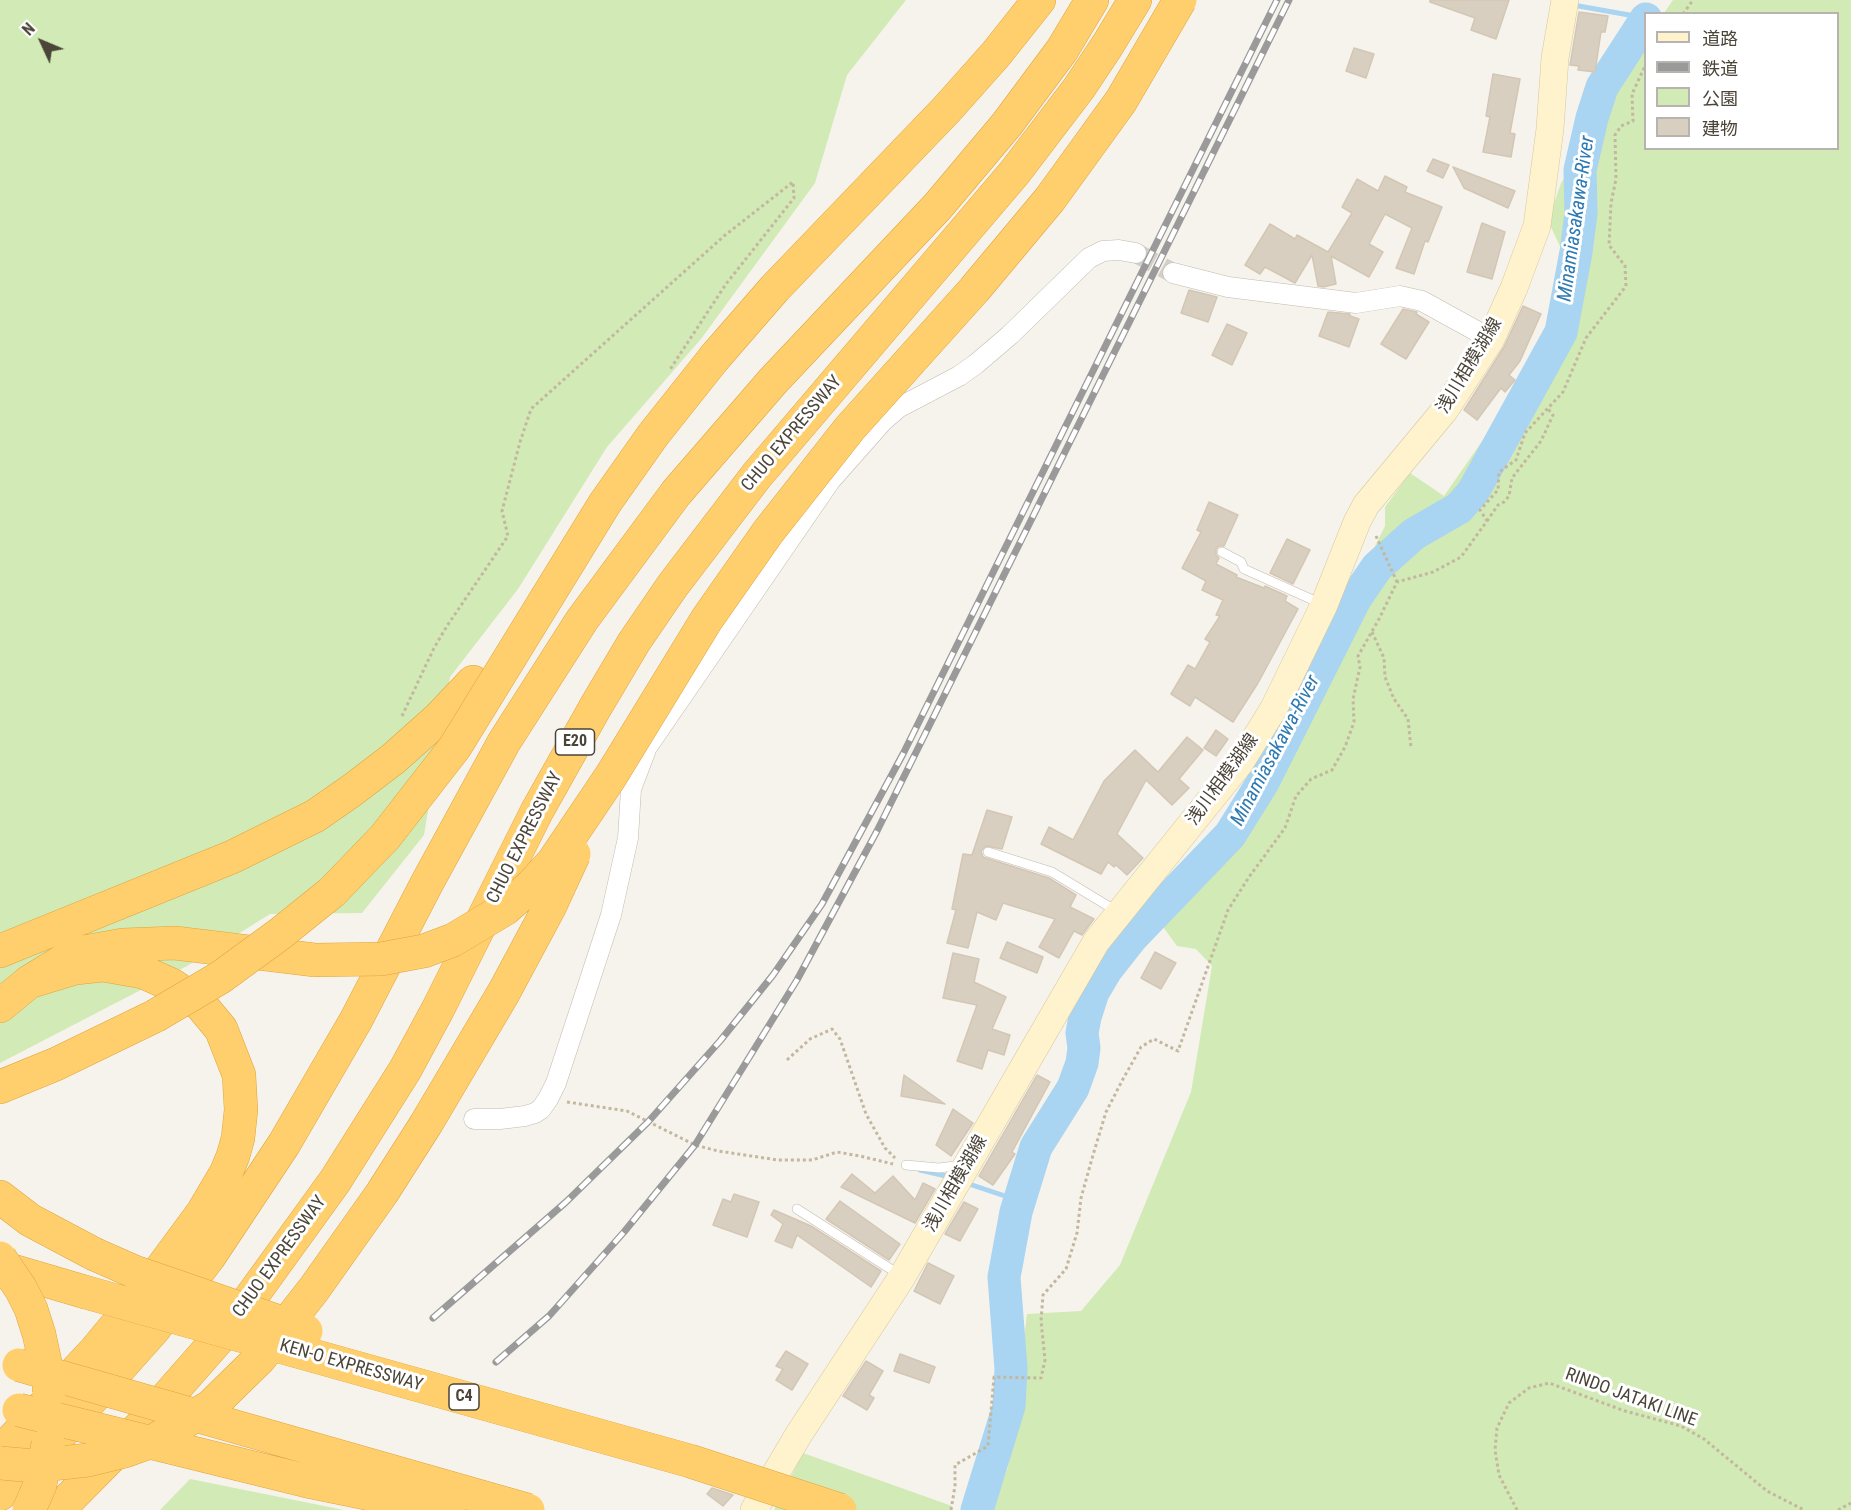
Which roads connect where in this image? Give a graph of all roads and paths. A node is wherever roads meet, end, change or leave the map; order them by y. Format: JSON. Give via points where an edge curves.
{"nodes":[{"id":1,"x":1039,"y":0,"type":"edge"},
{"id":2,"x":1092,"y":0,"type":"edge"},
{"id":3,"x":1135,"y":0,"type":"edge"},
{"id":4,"x":1180,"y":0,"type":"edge"},
{"id":5,"x":1565,"y":0,"type":"edge"},
{"id":6,"x":1644,"y":68,"type":"edge"},
{"id":7,"x":1136,"y":253,"type":"tunnel mouth"},
{"id":8,"x":1173,"y":273,"type":"tunnel mouth"},
{"id":9,"x":1491,"y":339,"type":"junction"},
{"id":10,"x":664,"y":378,"type":"dead end"},
{"id":11,"x":1548,"y":408,"type":"junction"},
{"id":12,"x":653,"y":435,"type":"junction"},
{"id":13,"x":1487,"y":521,"type":"junction"},
{"id":14,"x":1382,"y":546,"type":"dead end"},
{"id":15,"x":1222,"y":552,"type":"dead end"},
{"id":16,"x":1397,"y":582,"type":"junction"},
{"id":17,"x":1324,"y":605,"type":"junction"},
{"id":18,"x":1372,"y":632,"type":"junction"},
{"id":19,"x":401,"y":718,"type":"dead end"},
{"id":20,"x":1411,"y":748,"type":"dead end"},
{"id":21,"x":611,"y":776,"type":"junction"},
{"id":22,"x":988,"y":852,"type":"dead end"},
{"id":23,"x":1119,"y":913,"type":"junction"},
{"id":24,"x":0,"y":951,"type":"edge"},
{"id":25,"x":29,"y":982,"type":"junction"},
{"id":26,"x":0,"y":1006,"type":"edge"},
{"id":27,"x":787,"y":1060,"type":"dead end"},
{"id":28,"x":0,"y":1087,"type":"edge"},
{"id":29,"x":548,"y":1099,"type":"junction"},
{"id":30,"x":474,"y":1119,"type":"dead end"},
{"id":31,"x":968,"y":1164,"type":"junction"},
{"id":32,"x":906,"y":1165,"type":"junction"},
{"id":33,"x":0,"y":1197,"type":"edge"},
{"id":34,"x":797,"y":1209,"type":"dead end"},
{"id":35,"x":0,"y":1258,"type":"edge"},
{"id":36,"x":0,"y":1267,"type":"edge"},
{"id":37,"x":902,"y":1277,"type":"junction"},
{"id":38,"x":9,"y":1362,"type":"edge"},
{"id":39,"x":6,"y":1408,"type":"edge"},
{"id":40,"x":0,"y":1454,"type":"edge"},
{"id":41,"x":690,"y":1461,"type":"junction"},
{"id":42,"x":0,"y":1463,"type":"edge"},
{"id":43,"x":0,"y":1494,"type":"edge"},
{"id":44,"x":1851,"y":1503,"type":"edge"},
{"id":45,"x":29,"y":1510,"type":"edge"},
{"id":46,"x":58,"y":1510,"type":"edge"},
{"id":47,"x":448,"y":1510,"type":"edge"},
{"id":48,"x":528,"y":1510,"type":"edge"},
{"id":49,"x":754,"y":1510,"type":"edge"},
{"id":50,"x":840,"y":1510,"type":"edge"},
{"id":51,"x":951,"y":1510,"type":"edge"},
{"id":52,"x":1517,"y":1510,"type":"edge"},
{"id":53,"x":1804,"y":1510,"type":"edge"},
{"id":54,"x":1838,"y":1510,"type":"edge"}],
"edges":[{"from":1,"to":12,"type":"highway","bridge":true,"via":[[947,109],[783,280]]},
{"from":2,"to":43,"type":"highway","via":[[1062,50],[1007,124],[938,206],[773,381],[676,493],[582,620],[504,742],[356,1020],[284,1144],[209,1257],[154,1329],[56,1440]]},
{"from":3,"to":46,"type":"highway","name":"CHUO EXPRESSWAY","number":"E20","via":[[1079,88],[1015,172],[757,475],[674,585],[590,716],[537,811],[432,1019],[336,1181],[226,1330],[147,1420]]},
{"from":4,"to":21,"type":"highway","bridge":true,"via":[[1121,101],[1050,199],[849,428],[768,532],[707,619]]},
{"from":5,"to":9,"type":"main road","name":"浅川相模湖線","via":[[1537,226]]},
{"from":6,"to":11,"type":"path","via":[[1632,94],[1633,121],[1621,126],[1615,135],[1616,179],[1609,244],[1626,266],[1626,286],[1586,338],[1563,392]]},
{"from":7,"to":29,"type":"street","via":[[1111,250],[1089,258],[976,364],[898,408],[883,421],[830,481],[760,581],[647,747],[631,789],[628,838],[611,915]]},
{"from":8,"to":9,"type":"street","via":[[1228,287],[1356,303],[1400,296],[1422,301]]},
{"from":9,"to":17,"type":"main road","name":"浅川相模湖線","via":[[1444,411],[1366,505]]},
{"from":10,"to":19,"type":"path","via":[[726,284],[794,198],[793,182],[724,236],[531,409],[502,511],[508,536],[438,640]]},
{"from":11,"to":13,"type":"path","via":[[1552,415],[1541,441],[1512,478],[1509,496]]},
{"from":11,"to":13,"type":"path","via":[[1525,433],[1516,460],[1499,472],[1498,490],[1480,510]]},
{"from":12,"to":24,"type":"highway","bridge":true,"via":[[609,489],[501,648],[439,718],[393,759],[315,816],[232,857]]},
{"from":12,"to":28,"type":"highway","bridge":true,"via":[[599,513],[455,747],[385,837],[332,891],[221,978],[155,1016]]},
{"from":13,"to":16,"type":"path","via":[[1461,557],[1433,572]]},
{"from":14,"to":16,"type":"path"},
{"from":15,"to":17,"type":"lane","via":[[1241,562],[1244,569]]},
{"from":16,"to":18,"type":"path"},
{"from":17,"to":23,"type":"main road","name":"浅川相模湖線","via":[[1274,708],[1240,763]]},
{"from":18,"to":20,"type":"path","via":[[1384,658],[1385,677],[1394,699],[1408,719]]},
{"from":18,"to":51,"type":"path","via":[[1358,656],[1354,722],[1345,747],[1332,770],[1311,779],[1296,796],[1285,828],[1228,910],[1178,1051],[1154,1039],[1141,1047],[1106,1112],[1066,1269],[1043,1295],[1045,1360],[1041,1378],[994,1377],[988,1446],[955,1465]]},
{"from":21,"to":25,"type":"highway","bridge":true,"via":[[553,862],[532,885],[481,925],[424,951],[381,959],[315,960],[175,943],[123,945],[66,959]]},
{"from":21,"to":42,"type":"highway","bridge":true,"via":[[526,952],[460,1067],[382,1193],[260,1358],[211,1406],[155,1440],[88,1460],[34,1466]]},
{"from":22,"to":23,"type":"lane","via":[[1052,872]]},
{"from":23,"to":31,"type":"main road","name":"浅川相模湖線","via":[[1076,975]]},
{"from":25,"to":26,"type":"highway"},
{"from":25,"to":40,"type":"highway","via":[[75,968],[103,966],[143,972],[172,985],[201,1005],[220,1029],[239,1075],[242,1110],[233,1156],[203,1212],[95,1352]]},
{"from":27,"to":32,"type":"path","via":[[810,1039],[832,1029],[840,1039],[866,1114],[885,1148]]},
{"from":29,"to":30,"type":"street","via":[[535,1113],[525,1116]]},
{"from":29,"to":32,"type":"path","via":[[627,1111],[695,1145],[718,1151],[778,1161],[812,1160],[837,1152]]},
{"from":31,"to":32,"type":"lane","via":[[939,1168]]},
{"from":31,"to":37,"type":"main road","name":"浅川相模湖線"},
{"from":33,"to":41,"type":"highway","bridge":true,"via":[[30,1220],[135,1272]]},
{"from":34,"to":37,"type":"lane"},
{"from":35,"to":45,"type":"highway","bridge":true,"via":[[31,1308],[49,1380],[49,1439],[40,1485]]},
{"from":36,"to":41,"type":"highway","name":"KEN-O EXPRESSWAY","number":"C4","bridge":true},
{"from":37,"to":49,"type":"main road","name":"浅川相模湖線"},
{"from":38,"to":48,"type":"highway","bridge":true},
{"from":39,"to":47,"type":"highway","bridge":true},
{"from":41,"to":50,"type":"highway","name":"KEN-O EXPRESSWAY","number":"C4","bridge":true},
{"from":44,"to":54,"type":"path"},
{"from":52,"to":53,"type":"path","name":"RINDO JATAKI LINE","via":[[1499,1475],[1497,1428],[1509,1403],[1529,1388],[1549,1383],[1625,1411],[1681,1426],[1704,1438],[1767,1491]]}]}
